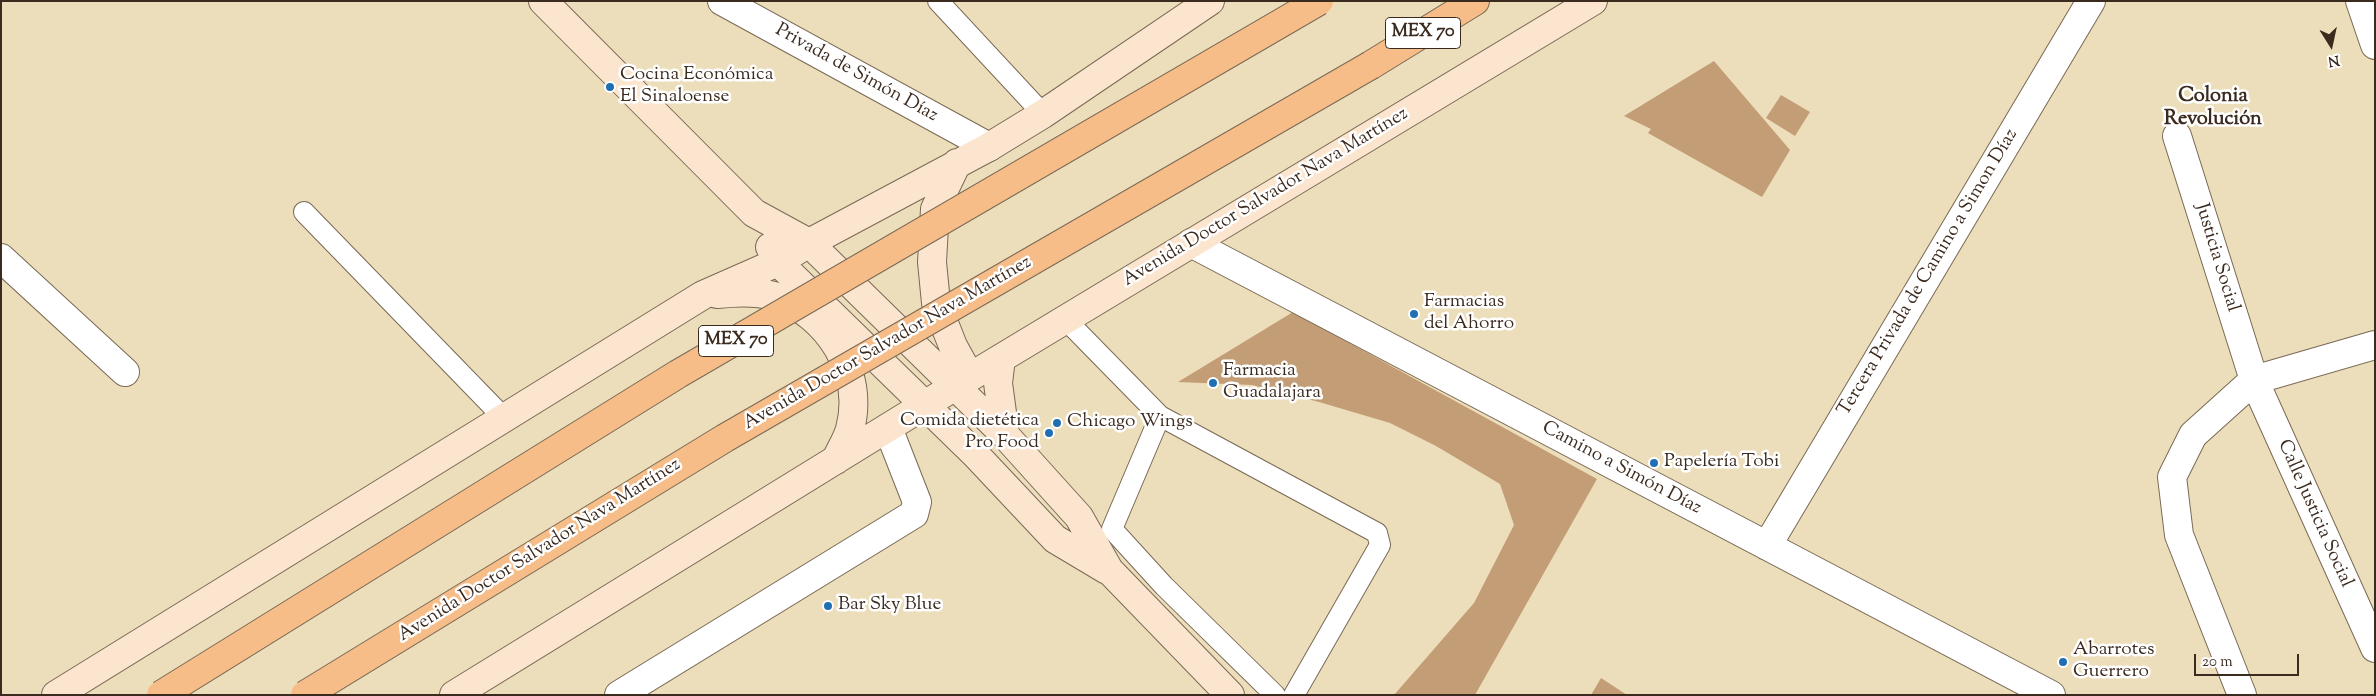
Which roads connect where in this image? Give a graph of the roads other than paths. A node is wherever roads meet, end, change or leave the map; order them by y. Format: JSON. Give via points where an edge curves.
{"nodes":[{"id":1,"x":543,"y":1,"type":"edge"},
{"id":2,"x":722,"y":1,"type":"edge"},
{"id":3,"x":938,"y":1,"type":"edge"},
{"id":4,"x":1319,"y":1,"type":"edge"},
{"id":5,"x":1475,"y":1,"type":"edge"},
{"id":6,"x":1593,"y":1,"type":"edge"},
{"id":7,"x":2091,"y":1,"type":"edge"},
{"id":8,"x":2360,"y":1,"type":"edge"},
{"id":9,"x":1195,"y":5,"type":"edge"},
{"id":10,"x":2375,"y":45,"type":"edge"},
{"id":11,"x":1043,"y":114,"type":"junction"},
{"id":12,"x":2177,"y":136,"type":"dead end"},
{"id":13,"x":990,"y":147,"type":"junction"},
{"id":14,"x":957,"y":164,"type":"junction"},
{"id":15,"x":304,"y":212,"type":"dead end"},
{"id":16,"x":754,"y":213,"type":"junction"},
{"id":17,"x":809,"y":243,"type":"junction"},
{"id":18,"x":1191,"y":243,"type":"junction"},
{"id":19,"x":1,"y":258,"type":"edge"},
{"id":20,"x":778,"y":262,"type":"junction"},
{"id":21,"x":703,"y":295,"type":"junction"},
{"id":22,"x":1065,"y":319,"type":"junction"},
{"id":23,"x":2375,"y":345,"type":"edge"},
{"id":24,"x":1001,"y":358,"type":"junction"},
{"id":25,"x":125,"y":372,"type":"dead end"},
{"id":26,"x":2254,"y":380,"type":"junction"},
{"id":27,"x":962,"y":382,"type":"junction"},
{"id":28,"x":924,"y":406,"type":"junction"},
{"id":29,"x":1160,"y":416,"type":"junction"},
{"id":30,"x":504,"y":418,"type":"junction"},
{"id":31,"x":888,"y":428,"type":"junction"},
{"id":32,"x":1005,"y":435,"type":"junction"},
{"id":33,"x":836,"y":460,"type":"junction"},
{"id":34,"x":1767,"y":546,"type":"junction"},
{"id":35,"x":1108,"y":570,"type":"junction"},
{"id":36,"x":2375,"y":648,"type":"edge"},
{"id":37,"x":56,"y":695,"type":"edge"},
{"id":38,"x":161,"y":695,"type":"edge"},
{"id":39,"x":306,"y":695,"type":"edge"},
{"id":40,"x":454,"y":695,"type":"edge"},
{"id":41,"x":619,"y":695,"type":"edge"},
{"id":42,"x":1230,"y":695,"type":"edge"},
{"id":43,"x":1275,"y":695,"type":"edge"},
{"id":44,"x":1294,"y":695,"type":"edge"},
{"id":45,"x":2051,"y":695,"type":"edge"},
{"id":46,"x":2242,"y":695,"type":"edge"}],
"edges":[{"from":1,"to":16,"type":"main road"},
{"from":2,"to":13,"type":"street","name":"Privada de Simón Díaz"},
{"from":3,"to":11,"type":"lane"},
{"from":4,"to":38,"type":"highway","number":"MEX 70","bridge":true,"via":[[678,374]]},
{"from":5,"to":39,"type":"highway","name":"Avenida Doctor Salvador Nava Martínez","number":"MEX 70","bridge":true,"via":[[1371,65],[724,438]]},
{"from":6,"to":18,"type":"main road","name":"Avenida Doctor Salvador Nava Martínez"},
{"from":7,"to":34,"type":"street","name":"Tercera Privada de Camino a Simon Díaz"},
{"from":8,"to":10,"type":"street"},
{"from":9,"to":11,"type":"main road"},
{"from":11,"to":13,"type":"main road"},
{"from":12,"to":26,"type":"street","name":"Justicia Social"},
{"from":13,"to":14,"type":"main road"},
{"from":14,"to":17,"type":"main road"},
{"from":14,"to":27,"type":"main road","via":[[935,209],[932,262],[936,304],[953,346]]},
{"from":15,"to":30,"type":"lane"},
{"from":16,"to":17,"type":"main road"},
{"from":16,"to":20,"type":"main road"},
{"from":17,"to":20,"type":"main road"},
{"from":17,"to":27,"type":"main road"},
{"from":18,"to":22,"type":"main road","name":"Avenida Doctor Salvador Nava Martínez"},
{"from":18,"to":34,"type":"street","name":"Camino a Simón Díaz"},
{"from":19,"to":25,"type":"street"},
{"from":20,"to":21,"type":"main road"},
{"from":20,"to":28,"type":"main road"},
{"from":21,"to":30,"type":"main road"},
{"from":21,"to":33,"type":"main road","via":[[739,292],[773,296],[804,310],[829,333],[846,362],[853,396],[850,429]]},
{"from":22,"to":24,"type":"main road","name":"Avenida Doctor Salvador Nava Martínez"},
{"from":22,"to":29,"type":"lane"},
{"from":23,"to":26,"type":"street"},
{"from":24,"to":27,"type":"main road","name":"Avenida Doctor Salvador Nava Martínez"},
{"from":24,"to":32,"type":"main road","via":[[998,383]]},
{"from":26,"to":36,"type":"street","name":"Calle Justicia Social"},
{"from":26,"to":46,"type":"street","via":[[2193,435],[2172,477],[2179,536]]},
{"from":27,"to":28,"type":"main road","name":"Avenida Doctor Salvador Nava Martínez"},
{"from":27,"to":32,"type":"main road"},
{"from":28,"to":31,"type":"main road","name":"Avenida Doctor Salvador Nava Martínez"},
{"from":28,"to":35,"type":"main road","via":[[975,454],[1055,539]]},
{"from":29,"to":43,"type":"lane","via":[[1112,529],[1164,586]]},
{"from":29,"to":44,"type":"lane","via":[[1377,534],[1380,539],[1380,545]]},
{"from":30,"to":37,"type":"main road"},
{"from":31,"to":33,"type":"main road","name":"Avenida Doctor Salvador Nava Martínez"},
{"from":31,"to":41,"type":"street","via":[[917,502],[914,514]]},
{"from":32,"to":35,"type":"main road","via":[[1079,517]]},
{"from":33,"to":40,"type":"main road","name":"Avenida Doctor Salvador Nava Martínez"},
{"from":34,"to":45,"type":"street","name":"Camino a Simón Díaz"},
{"from":35,"to":42,"type":"main road"}]}
